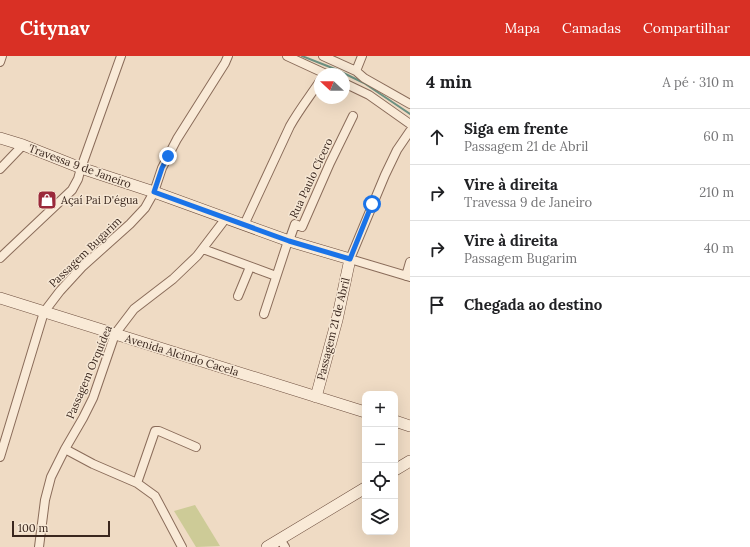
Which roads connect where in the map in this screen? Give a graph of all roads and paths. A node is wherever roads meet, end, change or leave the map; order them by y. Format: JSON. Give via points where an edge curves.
{"nodes":[{"id":1,"x":2,"y":56,"type":"edge"},
{"id":2,"x":120,"y":56,"type":"edge"},
{"id":3,"x":228,"y":56,"type":"edge"},
{"id":4,"x":287,"y":56,"type":"edge"},
{"id":5,"x":323,"y":56,"type":"edge"},
{"id":6,"x":362,"y":56,"type":"edge"},
{"id":7,"x":0,"y":62,"type":"edge"},
{"id":8,"x":314,"y":69,"type":"edge"},
{"id":9,"x":356,"y":71,"type":"junction"},
{"id":10,"x":350,"y":86,"type":"edge"},
{"id":11,"x":314,"y":90,"type":"edge"},
{"id":12,"x":410,"y":104,"type":"edge"},
{"id":13,"x":353,"y":116,"type":"dead end"},
{"id":14,"x":410,"y":124,"type":"edge"},
{"id":15,"x":410,"y":131,"type":"edge"},
{"id":16,"x":0,"y":138,"type":"edge"},
{"id":17,"x":23,"y":145,"type":"junction"},
{"id":18,"x":81,"y":168,"type":"junction"},
{"id":19,"x":0,"y":169,"type":"edge"},
{"id":20,"x":154,"y":192,"type":"junction"},
{"id":21,"x":226,"y":218,"type":"junction"},
{"id":22,"x":244,"y":225,"type":"junction"},
{"id":23,"x":289,"y":241,"type":"junction"},
{"id":24,"x":203,"y":249,"type":"junction"},
{"id":25,"x":0,"y":258,"type":"edge"},
{"id":26,"x":350,"y":259,"type":"junction"},
{"id":27,"x":410,"y":262,"type":"edge"},
{"id":28,"x":250,"y":267,"type":"junction"},
{"id":29,"x":276,"y":276,"type":"junction"},
{"id":30,"x":408,"y":276,"type":"edge"},
{"id":31,"x":238,"y":296,"type":"dead end"},
{"id":32,"x":0,"y":298,"type":"edge"},
{"id":33,"x":44,"y":312,"type":"junction"},
{"id":34,"x":264,"y":314,"type":"dead end"},
{"id":35,"x":115,"y":334,"type":"junction"},
{"id":36,"x":316,"y":397,"type":"junction"},
{"id":37,"x":362,"y":411,"type":"edge"},
{"id":38,"x":398,"y":422,"type":"edge"},
{"id":39,"x":409,"y":427,"type":"edge"},
{"id":40,"x":196,"y":447,"type":"dead end"},
{"id":41,"x":65,"y":449,"type":"junction"},
{"id":42,"x":0,"y":457,"type":"edge"},
{"id":43,"x":410,"y":461,"type":"edge"},
{"id":44,"x":398,"y":468,"type":"edge"},
{"id":45,"x":137,"y":483,"type":"junction"},
{"id":46,"x":362,"y":490,"type":"edge"},
{"id":47,"x":282,"y":543,"type":"edge"},
{"id":48,"x":39,"y":547,"type":"edge"},
{"id":49,"x":182,"y":547,"type":"edge"},
{"id":50,"x":267,"y":547,"type":"edge"}],
"edges":[{"from":1,"to":7,"type":"street"},
{"from":2,"to":18,"type":"street"},
{"from":3,"to":20,"type":"street","name":"Passagem Bugarim","via":[[177,139],[162,168]]},
{"from":4,"to":8,"type":"street"},
{"from":5,"to":9,"type":"street"},
{"from":6,"to":9,"type":"street"},
{"from":9,"to":12,"type":"street"},
{"from":10,"to":14,"type":"street","via":[[369,95]]},
{"from":11,"to":22,"type":"street","via":[[290,126]]},
{"from":13,"to":23,"type":"street","name":"Rua Paulo Cícero","via":[[302,227],[295,224]]},
{"from":15,"to":26,"type":"street","name":"Passagem 21 de Abril","via":[[385,175]]},
{"from":16,"to":17,"type":"main road","name":"Travessa 9 de Janeiro"},
{"from":17,"to":18,"type":"main road","name":"Travessa 9 de Janeiro"},
{"from":17,"to":19,"type":"street"},
{"from":18,"to":20,"type":"main road","name":"Travessa 9 de Janeiro"},
{"from":18,"to":25,"type":"street","via":[[72,190]]},
{"from":20,"to":21,"type":"main road","name":"Travessa 9 de Janeiro"},
{"from":20,"to":33,"type":"street","name":"Passagem Bugarim","via":[[145,208],[69,281]]},
{"from":21,"to":22,"type":"main road","name":"Travessa 9 de Janeiro"},
{"from":21,"to":24,"type":"street","name":"Passagem Orquídea"},
{"from":22,"to":23,"type":"main road","name":"Travessa 9 de Janeiro"},
{"from":23,"to":26,"type":"main road","name":"Travessa 9 de Janeiro"},
{"from":23,"to":29,"type":"street"},
{"from":24,"to":28,"type":"street"},
{"from":24,"to":35,"type":"street","name":"Passagem Orquídea","via":[[173,279],[134,308]]},
{"from":26,"to":30,"type":"street","name":"Travessa 9 de Janeiro"},
{"from":26,"to":36,"type":"main road","name":"Passagem 21 de Abril"},
{"from":27,"to":30,"type":"street"},
{"from":28,"to":29,"type":"street"},
{"from":28,"to":31,"type":"street"},
{"from":29,"to":34,"type":"street"},
{"from":32,"to":33,"type":"main road","name":"Avenida Alcindo Cacela"},
{"from":33,"to":35,"type":"main road","name":"Avenida Alcindo Cacela"},
{"from":33,"to":42,"type":"street","name":"Passagem Bugarim"},
{"from":35,"to":36,"type":"main road","name":"Avenida Alcindo Cacela"},
{"from":35,"to":41,"type":"street","name":"Passagem Orquídea","via":[[93,398]]},
{"from":36,"to":37,"type":"main road","name":"Avenida Alcindo Cacela"},
{"from":38,"to":39,"type":"main road"},
{"from":40,"to":45,"type":"street","via":[[155,431]]},
{"from":41,"to":45,"type":"street","via":[[92,464]]},
{"from":41,"to":48,"type":"street","name":"Passagem Orquídea","via":[[51,477],[45,500]]},
{"from":43,"to":44,"type":"main road"},
{"from":45,"to":49,"type":"street","via":[[155,496]]},
{"from":46,"to":47,"type":"main road"},
{"from":47,"to":50,"type":"main road"}]}
